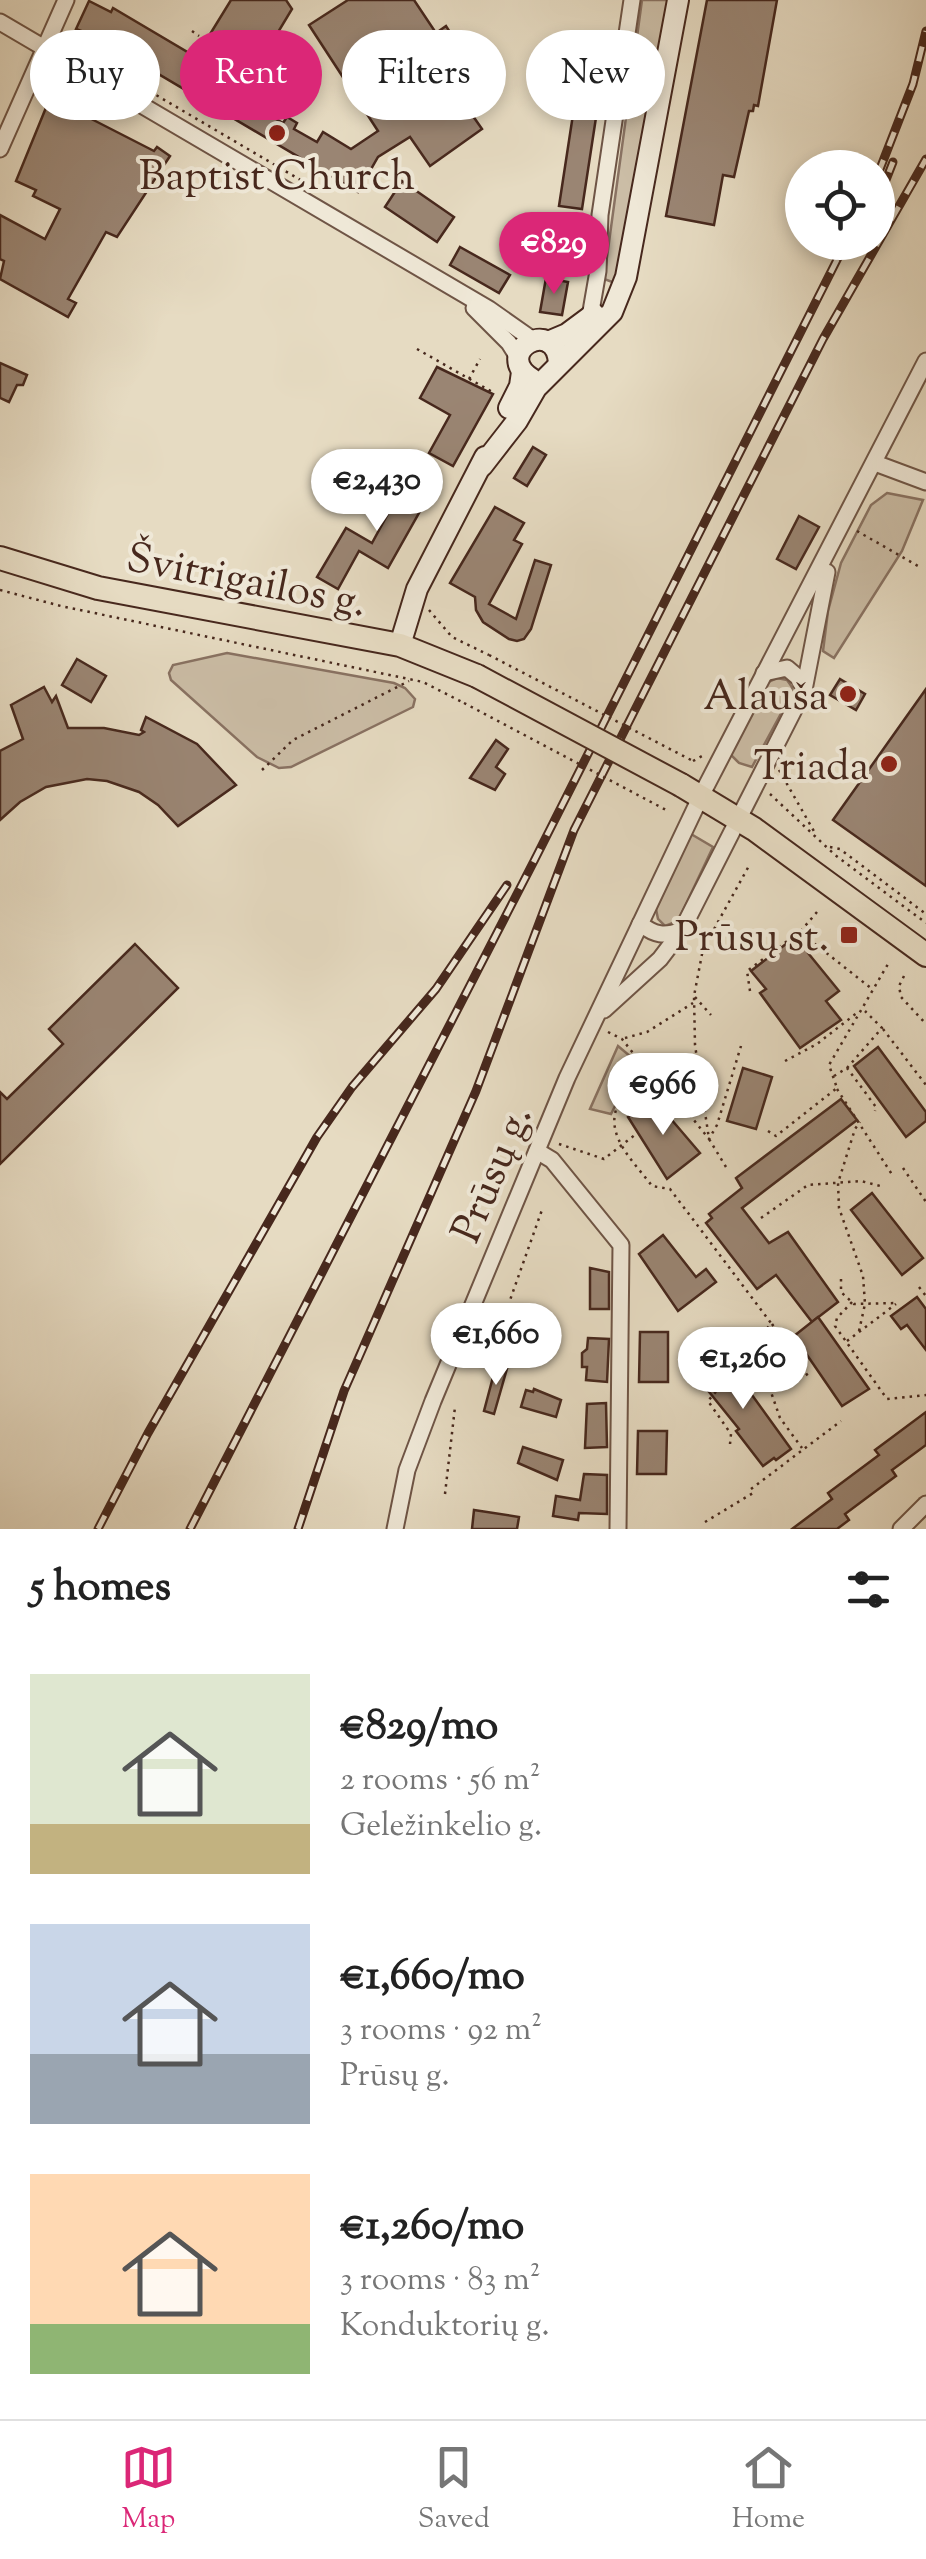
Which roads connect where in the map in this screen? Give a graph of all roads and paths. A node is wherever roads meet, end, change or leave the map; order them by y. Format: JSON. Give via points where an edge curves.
{"nodes":[{"id":1,"x":66,"y":0,"type":"edge"},
{"id":2,"x":632,"y":0,"type":"edge"},
{"id":3,"x":678,"y":0,"type":"edge"},
{"id":4,"x":0,"y":22,"type":"edge"},
{"id":5,"x":54,"y":30,"type":"edge"},
{"id":6,"x":30,"y":39,"type":"edge"},
{"id":7,"x":30,"y":83,"type":"edge"},
{"id":8,"x":160,"y":116,"type":"edge"},
{"id":9,"x":0,"y":149,"type":"edge"},
{"id":10,"x":465,"y":297,"type":"junction"},
{"id":11,"x":616,"y":298,"type":"junction"},
{"id":12,"x":590,"y":317,"type":"junction"},
{"id":13,"x":540,"y":341,"type":"junction"},
{"id":14,"x":418,"y":349,"type":"dead end"},
{"id":15,"x":480,"y":360,"type":"dead end"},
{"id":16,"x":926,"y":361,"type":"edge"},
{"id":17,"x":559,"y":362,"type":"junction"},
{"id":18,"x":520,"y":366,"type":"junction"},
{"id":19,"x":470,"y":379,"type":"junction"},
{"id":20,"x":544,"y":379,"type":"junction"},
{"id":21,"x":506,"y":399,"type":"dead end"},
{"id":22,"x":876,"y":462,"type":"junction"},
{"id":23,"x":482,"y":466,"type":"junction"},
{"id":24,"x":926,"y":482,"type":"edge"},
{"id":25,"x":856,"y":531,"type":"dead end"},
{"id":26,"x":834,"y":543,"type":"junction"},
{"id":27,"x":0,"y":558,"type":"edge"},
{"id":28,"x":918,"y":566,"type":"dead end"},
{"id":29,"x":0,"y":590,"type":"edge"},
{"id":30,"x":426,"y":607,"type":"dead end"},
{"id":31,"x":400,"y":645,"type":"junction"},
{"id":32,"x":764,"y":673,"type":"junction"},
{"id":33,"x":412,"y":680,"type":"junction"},
{"id":34,"x":804,"y":690,"type":"junction"},
{"id":35,"x":719,"y":761,"type":"junction"},
{"id":36,"x":775,"y":762,"type":"dead end"},
{"id":37,"x":262,"y":770,"type":"dead end"},
{"id":38,"x":755,"y":781,"type":"junction"},
{"id":39,"x":691,"y":790,"type":"junction"},
{"id":40,"x":668,"y":811,"type":"dead end"},
{"id":41,"x":737,"y":817,"type":"junction"},
{"id":42,"x":816,"y":834,"type":"junction"},
{"id":43,"x":828,"y":846,"type":"junction"},
{"id":44,"x":750,"y":864,"type":"dead end"},
{"id":45,"x":912,"y":904,"type":"junction"},
{"id":46,"x":908,"y":910,"type":"junction"},
{"id":47,"x":817,"y":912,"type":"dead end"},
{"id":48,"x":926,"y":914,"type":"edge"},
{"id":49,"x":926,"y":923,"type":"edge"},
{"id":50,"x":640,"y":924,"type":"junction"},
{"id":51,"x":682,"y":930,"type":"junction"},
{"id":52,"x":800,"y":932,"type":"junction"},
{"id":53,"x":926,"y":955,"type":"edge"},
{"id":54,"x":888,"y":964,"type":"dead end"},
{"id":55,"x":904,"y":976,"type":"dead end"},
{"id":56,"x":874,"y":990,"type":"junction"},
{"id":57,"x":750,"y":991,"type":"dead end"},
{"id":58,"x":694,"y":996,"type":"junction"},
{"id":59,"x":694,"y":1002,"type":"junction"},
{"id":60,"x":862,"y":1009,"type":"junction"},
{"id":61,"x":711,"y":1015,"type":"dead end"},
{"id":62,"x":597,"y":1016,"type":"junction"},
{"id":63,"x":926,"y":1024,"type":"edge"},
{"id":64,"x":882,"y":1028,"type":"junction"},
{"id":65,"x":608,"y":1032,"type":"dead end"},
{"id":66,"x":622,"y":1039,"type":"junction"},
{"id":67,"x":741,"y":1046,"type":"dead end"},
{"id":68,"x":785,"y":1062,"type":"dead end"},
{"id":69,"x":847,"y":1068,"type":"junction"},
{"id":70,"x":833,"y":1076,"type":"junction"},
{"id":71,"x":658,"y":1084,"type":"junction"},
{"id":72,"x":926,"y":1085,"type":"edge"},
{"id":73,"x":837,"y":1088,"type":"junction"},
{"id":74,"x":875,"y":1111,"type":"dead end"},
{"id":75,"x":860,"y":1122,"type":"junction"},
{"id":76,"x":768,"y":1130,"type":"dead end"},
{"id":77,"x":636,"y":1134,"type":"dead end"},
{"id":78,"x":709,"y":1139,"type":"junction"},
{"id":79,"x":559,"y":1144,"type":"dead end"},
{"id":80,"x":622,"y":1145,"type":"junction"},
{"id":81,"x":537,"y":1151,"type":"junction"},
{"id":82,"x":726,"y":1168,"type":"dead end"},
{"id":83,"x":903,"y":1168,"type":"dead end"},
{"id":84,"x":894,"y":1176,"type":"dead end"},
{"id":85,"x":838,"y":1183,"type":"junction"},
{"id":86,"x":884,"y":1187,"type":"dead end"},
{"id":87,"x":926,"y":1202,"type":"edge"},
{"id":88,"x":542,"y":1207,"type":"dead end"},
{"id":89,"x":761,"y":1218,"type":"dead end"},
{"id":90,"x":842,"y":1279,"type":"dead end"},
{"id":91,"x":919,"y":1287,"type":"dead end"},
{"id":92,"x":926,"y":1296,"type":"edge"},
{"id":93,"x":852,"y":1302,"type":"junction"},
{"id":94,"x":865,"y":1304,"type":"junction"},
{"id":95,"x":771,"y":1323,"type":"junction"},
{"id":96,"x":859,"y":1332,"type":"junction"},
{"id":97,"x":498,"y":1334,"type":"dead end"},
{"id":98,"x":846,"y":1342,"type":"junction"},
{"id":99,"x":755,"y":1346,"type":"junction"},
{"id":100,"x":810,"y":1379,"type":"dead end"},
{"id":101,"x":926,"y":1395,"type":"edge"},
{"id":102,"x":455,"y":1406,"type":"dead end"},
{"id":103,"x":841,"y":1421,"type":"dead end"},
{"id":104,"x":730,"y":1444,"type":"dead end"},
{"id":105,"x":802,"y":1448,"type":"junction"},
{"id":106,"x":446,"y":1494,"type":"dead end"},
{"id":107,"x":926,"y":1504,"type":"edge"},
{"id":108,"x":704,"y":1522,"type":"dead end"},
{"id":109,"x":395,"y":1529,"type":"edge"},
{"id":110,"x":618,"y":1529,"type":"edge"},
{"id":111,"x":900,"y":1529,"type":"edge"}],
"edges":[{"from":1,"to":5,"type":"street"},
{"from":2,"to":12,"type":"street"},
{"from":3,"to":11,"type":"main road","via":[[631,260]]},
{"from":4,"to":6,"type":"street"},
{"from":7,"to":9,"type":"street"},
{"from":8,"to":10,"type":"street"},
{"from":10,"to":13,"type":"street"},
{"from":10,"to":18,"type":"street","via":[[509,343]]},
{"from":11,"to":12,"type":"main road"},
{"from":11,"to":17,"type":"main road","via":[[602,323]]},
{"from":12,"to":13,"type":"main road"},
{"from":13,"to":17,"type":"main road","via":[[556,350]]},
{"from":13,"to":18,"type":"main road","via":[[523,348]]},
{"from":14,"to":19,"type":"path"},
{"from":15,"to":19,"type":"path"},
{"from":16,"to":22,"type":"street"},
{"from":17,"to":20,"type":"main road"},
{"from":18,"to":20,"type":"main road","via":[[532,379]]},
{"from":18,"to":23,"type":"main road","via":[[520,386]]},
{"from":19,"to":21,"type":"path"},
{"from":20,"to":23,"type":"main road"},
{"from":22,"to":24,"type":"street"},
{"from":22,"to":26,"type":"street"},
{"from":23,"to":31,"type":"main road","via":[[417,589]]},
{"from":25,"to":28,"type":"path"},
{"from":26,"to":32,"type":"street","name":"Prūsų g."},
{"from":26,"to":34,"type":"street","name":"Prūsų g."},
{"from":27,"to":31,"type":"main road","name":"Švitrigailos g.","via":[[98,588]]},
{"from":29,"to":33,"type":"path"},
{"from":30,"to":35,"type":"path","bridge":true,"via":[[452,637],[693,761],[705,754]]},
{"from":31,"to":39,"type":"main road","name":"Švitrigailos g.","bridge":true,"via":[[478,676]]},
{"from":32,"to":34,"type":"street","via":[[794,671]]},
{"from":32,"to":35,"type":"street","name":"Prūsų g."},
{"from":33,"to":37,"type":"path","via":[[293,740]]},
{"from":33,"to":40,"type":"path","bridge":true},
{"from":34,"to":38,"type":"street","name":"Prūsų g."},
{"from":35,"to":39,"type":"street","name":"Prūsų g."},
{"from":36,"to":42,"type":"path"},
{"from":38,"to":41,"type":"street","name":"Prūsų g."},
{"from":38,"to":42,"type":"path"},
{"from":39,"to":41,"type":"main road","name":"Švitrigailos g."},
{"from":39,"to":50,"type":"street","name":"Prūsų g."},
{"from":41,"to":51,"type":"street","name":"Prūsų g."},
{"from":41,"to":53,"type":"main road","name":"Švitrigailos g."},
{"from":42,"to":43,"type":"path"},
{"from":43,"to":45,"type":"path"},
{"from":43,"to":46,"type":"path"},
{"from":44,"to":58,"type":"path","via":[[703,949]]},
{"from":45,"to":46,"type":"path"},
{"from":45,"to":48,"type":"path"},
{"from":46,"to":49,"type":"path"},
{"from":47,"to":52,"type":"path"},
{"from":50,"to":51,"type":"street","via":[[654,934]]},
{"from":50,"to":62,"type":"street","name":"Prūsų g."},
{"from":51,"to":62,"type":"street","name":"Prūsų g."},
{"from":52,"to":56,"type":"path"},
{"from":52,"to":57,"type":"path","via":[[747,971]]},
{"from":54,"to":56,"type":"path"},
{"from":55,"to":63,"type":"path","via":[[901,997]]},
{"from":56,"to":60,"type":"path"},
{"from":58,"to":59,"type":"path"},
{"from":58,"to":61,"type":"path"},
{"from":59,"to":66,"type":"path"},
{"from":59,"to":78,"type":"path"},
{"from":60,"to":64,"type":"path"},
{"from":60,"to":68,"type":"path"},
{"from":60,"to":70,"type":"path","via":[[829,1065]]},
{"from":62,"to":81,"type":"street","name":"Prūsų g."},
{"from":64,"to":69,"type":"path"},
{"from":64,"to":72,"type":"path"},
{"from":65,"to":66,"type":"path"},
{"from":66,"to":71,"type":"path"},
{"from":67,"to":78,"type":"path"},
{"from":69,"to":70,"type":"path"},
{"from":69,"to":74,"type":"path"},
{"from":70,"to":73,"type":"path"},
{"from":71,"to":78,"type":"path"},
{"from":71,"to":80,"type":"path","via":[[635,1088],[619,1103],[614,1124]]},
{"from":73,"to":75,"type":"path"},
{"from":73,"to":76,"type":"path","via":[[776,1136]]},
{"from":75,"to":84,"type":"path"},
{"from":75,"to":85,"type":"path"},
{"from":77,"to":80,"type":"path"},
{"from":78,"to":82,"type":"path"},
{"from":79,"to":80,"type":"path","via":[[604,1159]]},
{"from":80,"to":95,"type":"path","via":[[652,1186],[670,1189]]},
{"from":81,"to":109,"type":"street","name":"Prūsų g.","via":[[433,1400],[407,1470]]},
{"from":81,"to":110,"type":"street","via":[[552,1160],[621,1246]]},
{"from":83,"to":87,"type":"path"},
{"from":85,"to":86,"type":"path"},
{"from":85,"to":89,"type":"path","via":[[808,1185]]},
{"from":85,"to":94,"type":"path","via":[[839,1208],[864,1276]]},
{"from":88,"to":97,"type":"path"},
{"from":90,"to":93,"type":"path","via":[[841,1292]]},
{"from":91,"to":92,"type":"path"},
{"from":93,"to":94,"type":"path"},
{"from":93,"to":98,"type":"path","via":[[836,1318]]},
{"from":94,"to":96,"type":"path"},
{"from":94,"to":96,"type":"path","via":[[897,1303]]},
{"from":95,"to":99,"type":"path"},
{"from":95,"to":100,"type":"path"},
{"from":96,"to":98,"type":"path"},
{"from":98,"to":101,"type":"path","via":[[887,1399]]},
{"from":99,"to":104,"type":"path","via":[[708,1400],[731,1434]]},
{"from":99,"to":105,"type":"path","via":[[780,1418]]},
{"from":102,"to":106,"type":"path"},
{"from":103,"to":105,"type":"path"},
{"from":105,"to":108,"type":"path"},
{"from":107,"to":111,"type":"street"}]}
